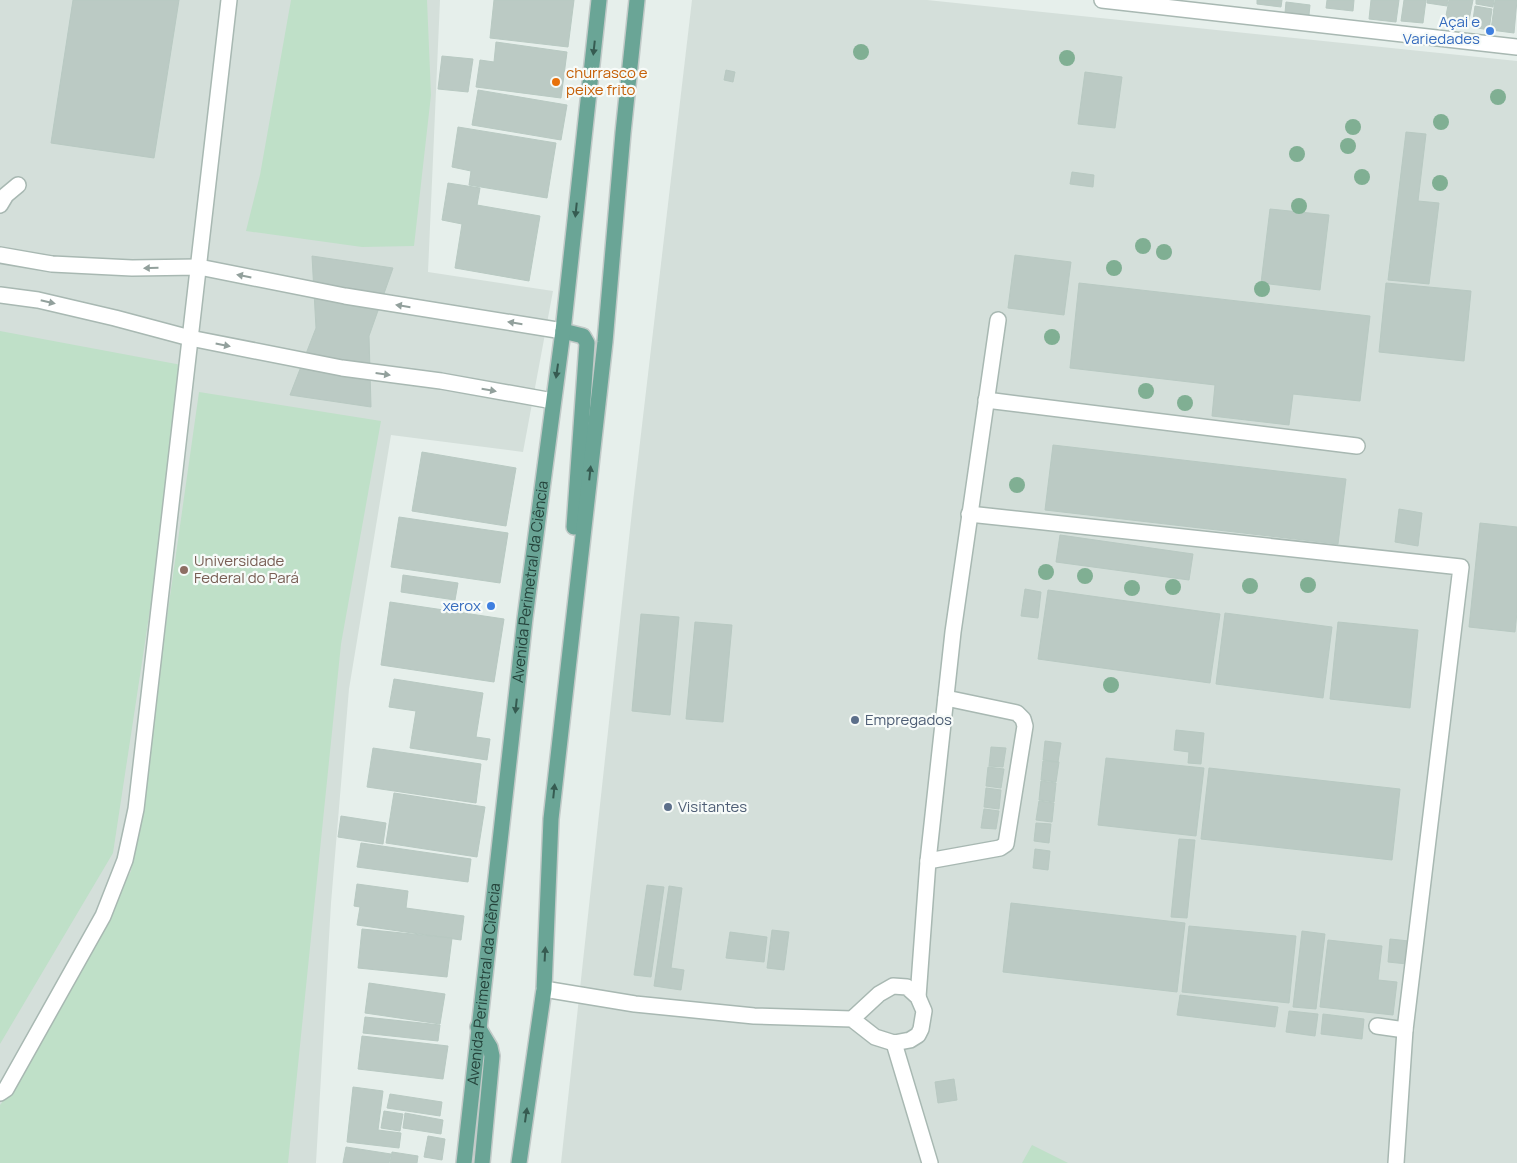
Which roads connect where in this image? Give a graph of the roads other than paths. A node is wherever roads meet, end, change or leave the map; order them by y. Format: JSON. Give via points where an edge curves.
{"nodes":[{"id":1,"x":229,"y":0,"type":"edge"},
{"id":2,"x":600,"y":0,"type":"edge"},
{"id":3,"x":637,"y":0,"type":"edge"},
{"id":4,"x":1102,"y":0,"type":"edge"},
{"id":5,"x":1517,"y":47,"type":"edge"},
{"id":6,"x":18,"y":185,"type":"dead end"},
{"id":7,"x":0,"y":205,"type":"edge"},
{"id":8,"x":0,"y":255,"type":"edge"},
{"id":9,"x":199,"y":268,"type":"junction"},
{"id":10,"x":0,"y":295,"type":"edge"},
{"id":11,"x":998,"y":320,"type":"dead end"},
{"id":12,"x":563,"y":331,"type":"junction"},
{"id":13,"x":190,"y":338,"type":"junction"},
{"id":14,"x":986,"y":400,"type":"junction"},
{"id":15,"x":553,"y":401,"type":"junction"},
{"id":16,"x":1357,"y":446,"type":"dead end"},
{"id":17,"x":969,"y":514,"type":"junction"},
{"id":18,"x":574,"y":616,"type":"junction"},
{"id":19,"x":946,"y":698,"type":"junction"},
{"id":20,"x":928,"y":861,"type":"junction"},
{"id":21,"x":544,"y":989,"type":"junction"},
{"id":22,"x":918,"y":997,"type":"junction"},
{"id":23,"x":852,"y":1019,"type":"junction"},
{"id":24,"x":1377,"y":1026,"type":"dead end"},
{"id":25,"x":478,"y":1027,"type":"junction"},
{"id":26,"x":1405,"y":1030,"type":"junction"},
{"id":27,"x":894,"y":1043,"type":"junction"},
{"id":28,"x":0,"y":1093,"type":"edge"},
{"id":29,"x":464,"y":1163,"type":"edge"},
{"id":30,"x":482,"y":1163,"type":"edge"},
{"id":31,"x":519,"y":1163,"type":"edge"},
{"id":32,"x":930,"y":1163,"type":"edge"},
{"id":33,"x":1396,"y":1163,"type":"edge"}],
"edges":[{"from":1,"to":9,"type":"street"},
{"from":2,"to":12,"type":"main road","name":"Avenida Perimetral da Ciência","one_way":true},
{"from":18,"to":3,"type":"main road","one_way":true,"via":[[605,342]]},
{"from":4,"to":5,"type":"street"},
{"from":6,"to":7,"type":"street"},
{"from":9,"to":8,"type":"street","one_way":true,"via":[[52,264]]},
{"from":12,"to":9,"type":"street","one_way":true,"via":[[345,296]]},
{"from":9,"to":13,"type":"street"},
{"from":10,"to":13,"type":"street","one_way":true,"via":[[58,304]]},
{"from":11,"to":14,"type":"street"},
{"from":12,"to":15,"type":"main road","name":"Avenida Perimetral da Ciência","one_way":true},
{"from":12,"to":18,"type":"main road","via":[[583,336],[588,343],[572,554]]},
{"from":13,"to":15,"type":"street","one_way":true,"via":[[342,368]]},
{"from":13,"to":28,"type":"street","via":[[136,808],[125,860],[103,916],[6,1089]]},
{"from":14,"to":16,"type":"street"},
{"from":14,"to":17,"type":"street"},
{"from":15,"to":25,"type":"main road","name":"Avenida Perimetral da Ciência","one_way":true},
{"from":17,"to":19,"type":"street"},
{"from":17,"to":26,"type":"street","via":[[1461,567]]},
{"from":21,"to":18,"type":"main road","one_way":true,"via":[[551,818]]},
{"from":19,"to":20,"type":"street"},
{"from":19,"to":20,"type":"street","via":[[1017,713],[1025,726],[1006,844],[1000,848]]},
{"from":20,"to":22,"type":"street"},
{"from":21,"to":23,"type":"street","via":[[635,1004],[745,1015]]},
{"from":31,"to":21,"type":"main road","one_way":true},
{"from":22,"to":23,"type":"street","via":[[907,987],[893,986],[879,994]]},
{"from":22,"to":27,"type":"street","via":[[924,1011],[918,1035]]},
{"from":23,"to":27,"type":"street","via":[[875,1037]]},
{"from":24,"to":26,"type":"street"},
{"from":25,"to":29,"type":"main road","name":"Avenida Perimetral da Ciência"},
{"from":25,"to":30,"type":"main road","via":[[492,1056]]},
{"from":26,"to":33,"type":"street"},
{"from":27,"to":32,"type":"street"}]}
